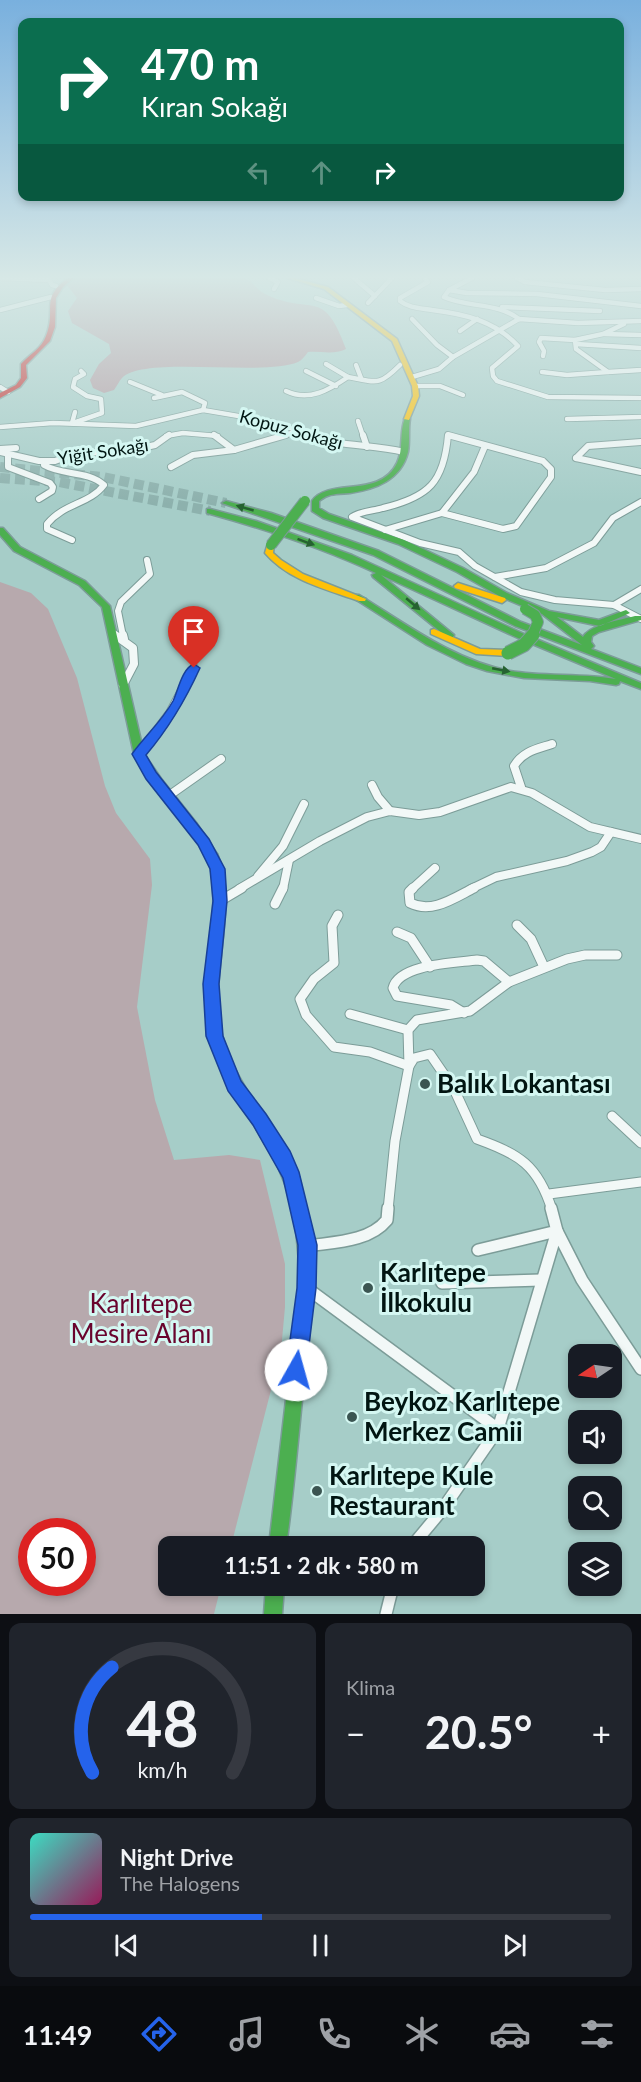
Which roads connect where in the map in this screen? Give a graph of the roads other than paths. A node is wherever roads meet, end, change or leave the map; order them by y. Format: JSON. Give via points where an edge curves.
{"nodes":[{"id":1,"x":34,"y":353,"type":"edge"},
{"id":2,"x":398,"y":353,"type":"edge"},
{"id":3,"x":446,"y":353,"type":"edge"},
{"id":4,"x":460,"y":353,"type":"edge"},
{"id":5,"x":509,"y":353,"type":"edge"},
{"id":6,"x":581,"y":353,"type":"edge"},
{"id":7,"x":453,"y":357,"type":"junction"},
{"id":8,"x":326,"y":364,"type":"dead end"},
{"id":9,"x":356,"y":365,"type":"dead end"},
{"id":10,"x":81,"y":371,"type":"dead end"},
{"id":11,"x":306,"y":371,"type":"dead end"},
{"id":12,"x":639,"y":371,"type":"edge"},
{"id":13,"x":542,"y":372,"type":"dead end"},
{"id":14,"x":608,"y":372,"type":"junction"},
{"id":15,"x":410,"y":373,"type":"junction"},
{"id":16,"x":348,"y":377,"type":"junction"},
{"id":17,"x":361,"y":378,"type":"junction"},
{"id":18,"x":130,"y":382,"type":"dead end"},
{"id":19,"x":336,"y":386,"type":"junction"},
{"id":20,"x":286,"y":391,"type":"dead end"},
{"id":21,"x":3,"y":392,"type":"edge"},
{"id":22,"x":162,"y":395,"type":"junction"},
{"id":23,"x":464,"y":395,"type":"dead end"},
{"id":24,"x":154,"y":398,"type":"dead end"},
{"id":25,"x":641,"y":398,"type":"edge"},
{"id":26,"x":203,"y":410,"type":"junction"},
{"id":27,"x":75,"y":412,"type":"dead end"},
{"id":28,"x":641,"y":417,"type":"edge"},
{"id":29,"x":567,"y":419,"type":"dead end"},
{"id":30,"x":358,"y":421,"type":"dead end"},
{"id":31,"x":72,"y":423,"type":"junction"},
{"id":32,"x":0,"y":427,"type":"edge"},
{"id":33,"x":299,"y":431,"type":"junction"},
{"id":34,"x":641,"y":442,"type":"edge"},
{"id":35,"x":485,"y":446,"type":"junction"},
{"id":36,"x":367,"y":447,"type":"junction"},
{"id":37,"x":16,"y":448,"type":"dead end"},
{"id":38,"x":234,"y":450,"type":"junction"},
{"id":39,"x":0,"y":451,"type":"edge"},
{"id":40,"x":404,"y":452,"type":"junction"},
{"id":41,"x":8,"y":455,"type":"junction"},
{"id":42,"x":45,"y":461,"type":"junction"},
{"id":43,"x":171,"y":466,"type":"dead end"},
{"id":44,"x":641,"y":472,"type":"edge"},
{"id":45,"x":325,"y":493,"type":"junction"},
{"id":46,"x":39,"y":499,"type":"dead end"},
{"id":47,"x":641,"y":502,"type":"edge"},
{"id":48,"x":225,"y":503,"type":"tunnel mouth"},
{"id":49,"x":210,"y":511,"type":"tunnel mouth"},
{"id":50,"x":442,"y":513,"type":"junction"},
{"id":51,"x":0,"y":530,"type":"edge"},
{"id":52,"x":384,"y":530,"type":"junction"},
{"id":53,"x":72,"y":540,"type":"dead end"},
{"id":54,"x":420,"y":551,"type":"junction"},
{"id":55,"x":376,"y":554,"type":"junction"},
{"id":56,"x":349,"y":557,"type":"junction"},
{"id":57,"x":147,"y":560,"type":"dead end"},
{"id":58,"x":495,"y":577,"type":"junction"},
{"id":59,"x":641,"y":589,"type":"edge"},
{"id":60,"x":356,"y":597,"type":"junction"},
{"id":61,"x":519,"y":606,"type":"junction"},
{"id":62,"x":545,"y":612,"type":"junction"},
{"id":63,"x":630,"y":614,"type":"edge"},
{"id":64,"x":118,"y":636,"type":"junction"},
{"id":65,"x":586,"y":644,"type":"junction"},
{"id":66,"x":468,"y":650,"type":"junction"},
{"id":67,"x":609,"y":659,"type":"junction"},
{"id":68,"x":194,"y":668,"type":"dead end"},
{"id":69,"x":641,"y":671,"type":"edge"},
{"id":70,"x":641,"y":687,"type":"edge"},
{"id":71,"x":552,"y":744,"type":"dead end"},
{"id":72,"x":139,"y":754,"type":"junction"},
{"id":73,"x":221,"y":759,"type":"dead end"},
{"id":74,"x":372,"y":785,"type":"dead end"},
{"id":75,"x":521,"y":787,"type":"junction"},
{"id":76,"x":167,"y":797,"type":"junction"},
{"id":77,"x":304,"y":804,"type":"dead end"},
{"id":78,"x":390,"y":811,"type":"junction"},
{"id":79,"x":611,"y":832,"type":"junction"},
{"id":80,"x":641,"y":839,"type":"edge"},
{"id":81,"x":289,"y":860,"type":"junction"},
{"id":82,"x":435,"y":868,"type":"dead end"},
{"id":83,"x":255,"y":880,"type":"junction"},
{"id":84,"x":220,"y":901,"type":"junction"},
{"id":85,"x":275,"y":904,"type":"dead end"},
{"id":86,"x":338,"y":915,"type":"dead end"},
{"id":87,"x":517,"y":925,"type":"dead end"},
{"id":88,"x":397,"y":932,"type":"dead end"},
{"id":89,"x":617,"y":955,"type":"dead end"},
{"id":90,"x":430,"y":967,"type":"junction"},
{"id":91,"x":544,"y":967,"type":"junction"},
{"id":92,"x":509,"y":982,"type":"junction"},
{"id":93,"x":464,"y":1013,"type":"junction"},
{"id":94,"x":350,"y":1014,"type":"dead end"},
{"id":95,"x":408,"y":1030,"type":"junction"},
{"id":96,"x":408,"y":1066,"type":"junction"},
{"id":97,"x":612,"y":1116,"type":"dead end"},
{"id":98,"x":641,"y":1143,"type":"edge"},
{"id":99,"x":641,"y":1182,"type":"edge"},
{"id":100,"x":549,"y":1194,"type":"junction"},
{"id":101,"x":557,"y":1231,"type":"junction"},
{"id":102,"x":308,"y":1245,"type":"junction"},
{"id":103,"x":478,"y":1250,"type":"dead end"},
{"id":104,"x":541,"y":1280,"type":"junction"},
{"id":105,"x":442,"y":1282,"type":"dead end"},
{"id":106,"x":306,"y":1288,"type":"junction"},
{"id":107,"x":641,"y":1369,"type":"edge"},
{"id":108,"x":498,"y":1429,"type":"junction"},
{"id":109,"x":279,"y":1536,"type":"edge"},
{"id":110,"x":420,"y":1536,"type":"edge"},
{"id":111,"x":274,"y":1596,"type":"edge"},
{"id":112,"x":390,"y":1596,"type":"edge"},
{"id":113,"x":273,"y":1614,"type":"edge"},
{"id":114,"x":386,"y":1614,"type":"edge"}],
"edges":[{"from":1,"to":21,"type":"main road","via":[[23,364],[24,378],[18,386]]},
{"from":2,"to":15,"type":"main road"},
{"from":3,"to":7,"type":"street"},
{"from":4,"to":7,"type":"street"},
{"from":5,"to":25,"type":"street","via":[[492,368],[497,381],[548,397]]},
{"from":6,"to":14,"type":"street"},
{"from":7,"to":15,"type":"street","via":[[442,366]]},
{"from":8,"to":16,"type":"street"},
{"from":9,"to":17,"type":"street"},
{"from":10,"to":31,"type":"street","via":[[84,374],[75,379],[73,387],[101,399],[102,413]]},
{"from":11,"to":19,"type":"street"},
{"from":12,"to":14,"type":"street"},
{"from":13,"to":14,"type":"street","via":[[557,376]]},
{"from":15,"to":17,"type":"street","via":[[371,384]]},
{"from":15,"to":23,"type":"street","via":[[430,385]]},
{"from":15,"to":40,"type":"main road","via":[[416,396],[405,426]]},
{"from":16,"to":17,"type":"street"},
{"from":16,"to":19,"type":"street"},
{"from":18,"to":22,"type":"street"},
{"from":19,"to":20,"type":"street","via":[[315,394],[291,395]]},
{"from":22,"to":24,"type":"street"},
{"from":22,"to":26,"type":"street","via":[[191,394],[205,403]]},
{"from":26,"to":31,"type":"street","name":"Kopuz Sokağı","via":[[136,426]]},
{"from":26,"to":33,"type":"street","name":"Kopuz Sokağı","via":[[274,422]]},
{"from":27,"to":31,"type":"street"},
{"from":28,"to":29,"type":"street"},
{"from":30,"to":36,"type":"street","name":"Kopuz Sokağı"},
{"from":31,"to":32,"type":"street","name":"Kopuz Sokağı"},
{"from":33,"to":36,"type":"street","name":"Kopuz Sokağı","via":[[320,440]]},
{"from":33,"to":38,"type":"street","name":"Yiğit Sokağı"},
{"from":34,"to":44,"type":"street","via":[[588,446],[576,458]]},
{"from":35,"to":50,"type":"street","via":[[474,472]]},
{"from":35,"to":50,"type":"street","via":[[543,461],[551,469],[551,477],[516,526],[503,529]]},
{"from":35,"to":52,"type":"street","via":[[448,435],[446,462],[428,491],[414,499],[352,517]]},
{"from":36,"to":40,"type":"street","name":"Kopuz Sokağı"},
{"from":37,"to":39,"type":"street"},
{"from":38,"to":42,"type":"street","name":"Yiğit Sokağı","via":[[216,435],[183,433],[168,435],[155,445],[128,452],[77,453]]},
{"from":38,"to":43,"type":"street","name":"Yiğit Sokağı","via":[[193,455]]},
{"from":39,"to":41,"type":"street","name":"Yiğit Sokağı"},
{"from":40,"to":45,"type":"main road","via":[[402,464],[388,480],[362,489]]},
{"from":41,"to":42,"type":"street","name":"Yiğit Sokağı"},
{"from":41,"to":46,"type":"street","via":[[8,468],[53,487]]},
{"from":42,"to":53,"type":"street","via":[[44,465],[55,471],[91,477],[104,485],[91,497],[59,511],[47,524],[47,529]]},
{"from":45,"to":54,"type":"main road","via":[[314,504],[326,516]]},
{"from":45,"to":60,"type":"main road","bridge":true,"via":[[308,496],[271,545],[269,554],[291,572]]},
{"from":47,"to":58,"type":"street","via":[[614,518],[594,543],[546,568]]},
{"from":55,"to":48,"type":"main road","one_way":true},
{"from":49,"to":56,"type":"main road","one_way":true},
{"from":50,"to":52,"type":"street"},
{"from":51,"to":64,"type":"main road","via":[[19,552],[77,579],[94,592],[106,606]]},
{"from":52,"to":58,"type":"street","via":[[459,552]]},
{"from":54,"to":61,"type":"main road"},
{"from":54,"to":62,"type":"main road"},
{"from":55,"to":61,"type":"main road"},
{"from":55,"to":67,"type":"main road","via":[[518,624]]},
{"from":56,"to":66,"type":"main road","one_way":true,"via":[[384,580]]},
{"from":56,"to":70,"type":"main road"},
{"from":57,"to":64,"type":"street","via":[[150,574],[121,602]]},
{"from":58,"to":63,"type":"street","via":[[521,592]]},
{"from":59,"to":63,"type":"street"},
{"from":60,"to":66,"type":"main road","via":[[412,620]]},
{"from":60,"to":70,"type":"main road","one_way":true,"via":[[470,662],[500,672],[598,677]]},
{"from":61,"to":66,"type":"main road","bridge":true,"via":[[535,615],[538,622],[535,636],[525,647],[497,655]]},
{"from":62,"to":63,"type":"main road","via":[[600,623]]},
{"from":62,"to":65,"type":"main road"},
{"from":63,"to":65,"type":"main road","via":[[596,630],[588,636]]},
{"from":64,"to":72,"type":"main road","via":[[123,685]]},
{"from":65,"to":67,"type":"main road"},
{"from":67,"to":69,"type":"main road"},
{"from":68,"to":72,"type":"street","via":[[163,727]]},
{"from":71,"to":75,"type":"street","via":[[527,751],[518,758],[514,766]]},
{"from":72,"to":76,"type":"main road"},
{"from":73,"to":76,"type":"street"},
{"from":74,"to":78,"type":"street"},
{"from":75,"to":78,"type":"street","via":[[501,788],[440,812],[419,815]]},
{"from":75,"to":79,"type":"street","via":[[572,819]]},
{"from":76,"to":84,"type":"main road","via":[[204,842],[218,869]]},
{"from":77,"to":83,"type":"street","via":[[283,846]]},
{"from":78,"to":81,"type":"street","via":[[367,818]]},
{"from":79,"to":80,"type":"street"},
{"from":79,"to":82,"type":"street","via":[[601,847],[584,855],[496,877],[438,906],[418,907],[410,903],[409,892]]},
{"from":81,"to":83,"type":"street"},
{"from":81,"to":85,"type":"street","via":[[285,885]]},
{"from":83,"to":84,"type":"street"},
{"from":84,"to":102,"type":"main road","via":[[211,984],[215,1036],[234,1086],[283,1157]]},
{"from":86,"to":96,"type":"street","via":[[332,926],[334,963],[305,990],[301,1007],[334,1047],[370,1052]]},
{"from":87,"to":91,"type":"street","via":[[531,939]]},
{"from":88,"to":90,"type":"street","via":[[411,938]]},
{"from":89,"to":91,"type":"street","via":[[585,955]]},
{"from":90,"to":92,"type":"street","via":[[484,961]]},
{"from":90,"to":93,"type":"street","via":[[402,973],[393,988],[397,996],[451,1005]]},
{"from":91,"to":92,"type":"street"},
{"from":92,"to":93,"type":"street"},
{"from":93,"to":95,"type":"street","via":[[417,1020]]},
{"from":94,"to":95,"type":"street"},
{"from":95,"to":96,"type":"street"},
{"from":96,"to":100,"type":"street","via":[[414,1058],[430,1054],[454,1089],[477,1139],[525,1159]]},
{"from":96,"to":102,"type":"street","via":[[387,1220],[383,1227],[364,1235]]},
{"from":97,"to":98,"type":"street"},
{"from":99,"to":100,"type":"street"},
{"from":100,"to":101,"type":"street"},
{"from":101,"to":103,"type":"street"},
{"from":101,"to":104,"type":"street"},
{"from":101,"to":107,"type":"street","via":[[582,1280]]},
{"from":102,"to":106,"type":"main road"},
{"from":104,"to":105,"type":"street"},
{"from":104,"to":108,"type":"street"},
{"from":106,"to":108,"type":"street"},
{"from":106,"to":109,"type":"main road"},
{"from":108,"to":110,"type":"street"},
{"from":111,"to":113,"type":"main road"},
{"from":112,"to":114,"type":"street"}]}
